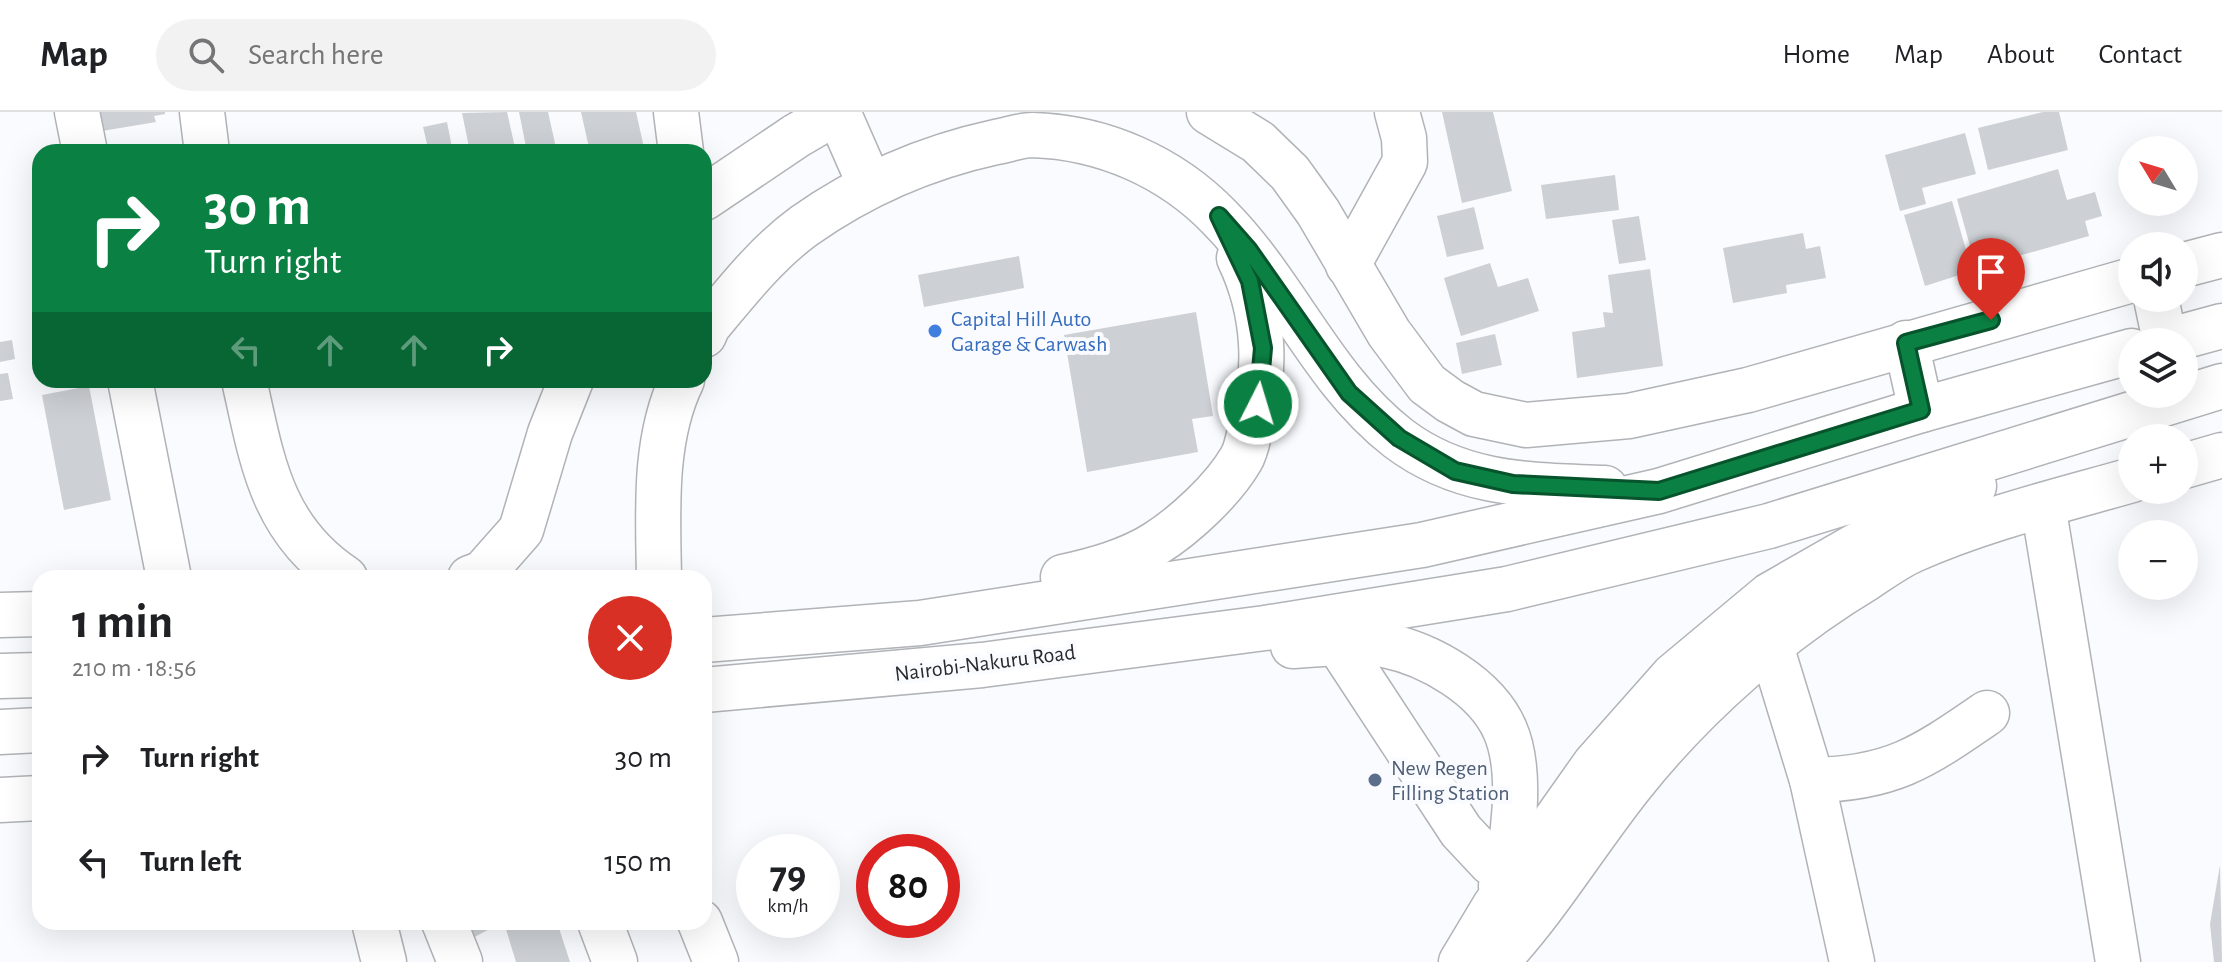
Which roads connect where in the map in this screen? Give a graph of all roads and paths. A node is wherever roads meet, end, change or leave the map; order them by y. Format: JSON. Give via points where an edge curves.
{"nodes":[{"id":1,"x":77,"y":112,"type":"edge"},
{"id":2,"x":202,"y":112,"type":"edge"},
{"id":3,"x":676,"y":112,"type":"edge"},
{"id":4,"x":838,"y":112,"type":"edge"},
{"id":5,"x":1209,"y":112,"type":"edge"},
{"id":6,"x":1397,"y":112,"type":"edge"},
{"id":7,"x":83,"y":144,"type":"edge"},
{"id":8,"x":206,"y":144,"type":"edge"},
{"id":9,"x":680,"y":144,"type":"edge"},
{"id":10,"x":870,"y":185,"type":"junction"},
{"id":11,"x":712,"y":193,"type":"edge"},
{"id":12,"x":1219,"y":216,"type":"junction"},
{"id":13,"x":2222,"y":255,"type":"edge"},
{"id":14,"x":2198,"y":261,"type":"edge"},
{"id":15,"x":1348,"y":265,"type":"junction"},
{"id":16,"x":2118,"y":284,"type":"edge"},
{"id":17,"x":712,"y":321,"type":"edge"},
{"id":18,"x":2222,"y":326,"type":"edge"},
{"id":19,"x":2198,"y":333,"type":"edge"},
{"id":20,"x":1906,"y":343,"type":"junction"},
{"id":21,"x":2118,"y":355,"type":"edge"},
{"id":22,"x":2222,"y":387,"type":"edge"},
{"id":23,"x":132,"y":388,"type":"edge"},
{"id":24,"x":246,"y":388,"type":"edge"},
{"id":25,"x":568,"y":388,"type":"edge"},
{"id":26,"x":679,"y":388,"type":"edge"},
{"id":27,"x":1921,"y":410,"type":"junction"},
{"id":28,"x":2222,"y":455,"type":"edge"},
{"id":29,"x":2198,"y":462,"type":"edge"},
{"id":30,"x":2118,"y":484,"type":"edge"},
{"id":31,"x":1659,"y":491,"type":"junction"},
{"id":32,"x":2043,"y":505,"type":"junction"},
{"id":33,"x":167,"y":570,"type":"edge"},
{"id":34,"x":335,"y":570,"type":"edge"},
{"id":35,"x":486,"y":570,"type":"edge"},
{"id":36,"x":659,"y":570,"type":"edge"},
{"id":37,"x":32,"y":614,"type":"edge"},
{"id":38,"x":0,"y":615,"type":"edge"},
{"id":39,"x":920,"y":623,"type":"junction"},
{"id":40,"x":712,"y":640,"type":"edge"},
{"id":41,"x":1339,"y":645,"type":"junction"},
{"id":42,"x":1771,"y":646,"type":"junction"},
{"id":43,"x":982,"y":665,"type":"junction"},
{"id":44,"x":32,"y":675,"type":"edge"},
{"id":45,"x":0,"y":676,"type":"edge"},
{"id":46,"x":712,"y":689,"type":"edge"},
{"id":47,"x":1987,"y":713,"type":"dead end"},
{"id":48,"x":32,"y":730,"type":"edge"},
{"id":49,"x":0,"y":732,"type":"edge"},
{"id":50,"x":1812,"y":780,"type":"junction"},
{"id":51,"x":32,"y":798,"type":"edge"},
{"id":52,"x":0,"y":800,"type":"edge"},
{"id":53,"x":1509,"y":928,"type":"edge"},
{"id":54,"x":447,"y":930,"type":"edge"},
{"id":55,"x":603,"y":930,"type":"edge"},
{"id":56,"x":703,"y":930,"type":"edge"},
{"id":57,"x":460,"y":962,"type":"edge"},
{"id":58,"x":615,"y":962,"type":"edge"},
{"id":59,"x":716,"y":962,"type":"edge"},
{"id":60,"x":1461,"y":962,"type":"edge"},
{"id":61,"x":1852,"y":962,"type":"edge"},
{"id":62,"x":2118,"y":962,"type":"edge"}],
"edges":[{"from":1,"to":7,"type":"main road"},
{"from":2,"to":8,"type":"main road"},
{"from":3,"to":9,"type":"main road"},
{"from":4,"to":10,"type":"main road"},
{"from":4,"to":11,"type":"main road"},
{"from":5,"to":15,"type":"main road","via":[[1258,142],[1290,173]]},
{"from":6,"to":15,"type":"main road","via":[[1405,162]]},
{"from":10,"to":12,"type":"main road","via":[[952,151],[1030,135],[1110,147],[1166,173]]},
{"from":10,"to":17,"type":"main road","via":[[803,227],[752,273]]},
{"from":12,"to":31,"type":"main road","via":[[1349,393],[1399,438],[1455,471],[1513,484]]},
{"from":12,"to":39,"type":"main road","via":[[1250,281],[1263,348],[1258,404],[1242,458],[1204,504],[1154,545],[1100,568],[1005,591]]},
{"from":13,"to":14,"type":"main road"},
{"from":15,"to":20,"type":"main road","via":[[1427,384],[1474,414],[1526,425],[1644,413],[1748,390]]},
{"from":16,"to":20,"type":"main road"},
{"from":18,"to":19,"type":"main road"},
{"from":20,"to":27,"type":"main road"},
{"from":21,"to":27,"type":"main road"},
{"from":22,"to":43,"type":"main road","name":"Nairobi-Nakuru Road","via":[[1769,526],[1507,589]]},
{"from":22,"to":53,"type":"main road","via":[[1978,484],[1896,523],[1770,595],[1673,676],[1604,753]]},
{"from":23,"to":33,"type":"main road"},
{"from":24,"to":34,"type":"main road","via":[[264,473],[285,519],[304,545]]},
{"from":25,"to":35,"type":"main road","via":[[521,530]]},
{"from":26,"to":36,"type":"main road","via":[[664,437]]},
{"from":27,"to":31,"type":"main road"},
{"from":28,"to":29,"type":"main road"},
{"from":30,"to":32,"type":"main road"},
{"from":31,"to":39,"type":"main road","via":[[1422,545]]},
{"from":32,"to":42,"type":"main road","via":[[1911,551],[1825,603]]},
{"from":32,"to":62,"type":"main road"},
{"from":37,"to":38,"type":"main road"},
{"from":39,"to":40,"type":"main road"},
{"from":41,"to":43,"type":"main road","via":[[1134,662]]},
{"from":41,"to":53,"type":"main road","via":[[1461,831],[1491,863]]},
{"from":41,"to":53,"type":"main road","via":[[1382,645],[1428,659],[1478,691],[1505,730],[1514,774]]},
{"from":42,"to":50,"type":"main road"},
{"from":42,"to":53,"type":"main road","via":[[1694,716]]},
{"from":43,"to":46,"type":"main road","name":"Nairobi-Nakuru Road"},
{"from":44,"to":45,"type":"main road"},
{"from":47,"to":50,"type":"main road","via":[[1937,748],[1893,770]]},
{"from":48,"to":49,"type":"main road"},
{"from":50,"to":61,"type":"main road"},
{"from":51,"to":52,"type":"main road"},
{"from":53,"to":60,"type":"main road"},
{"from":54,"to":57,"type":"main road"},
{"from":55,"to":58,"type":"main road"},
{"from":56,"to":59,"type":"main road"}]}
